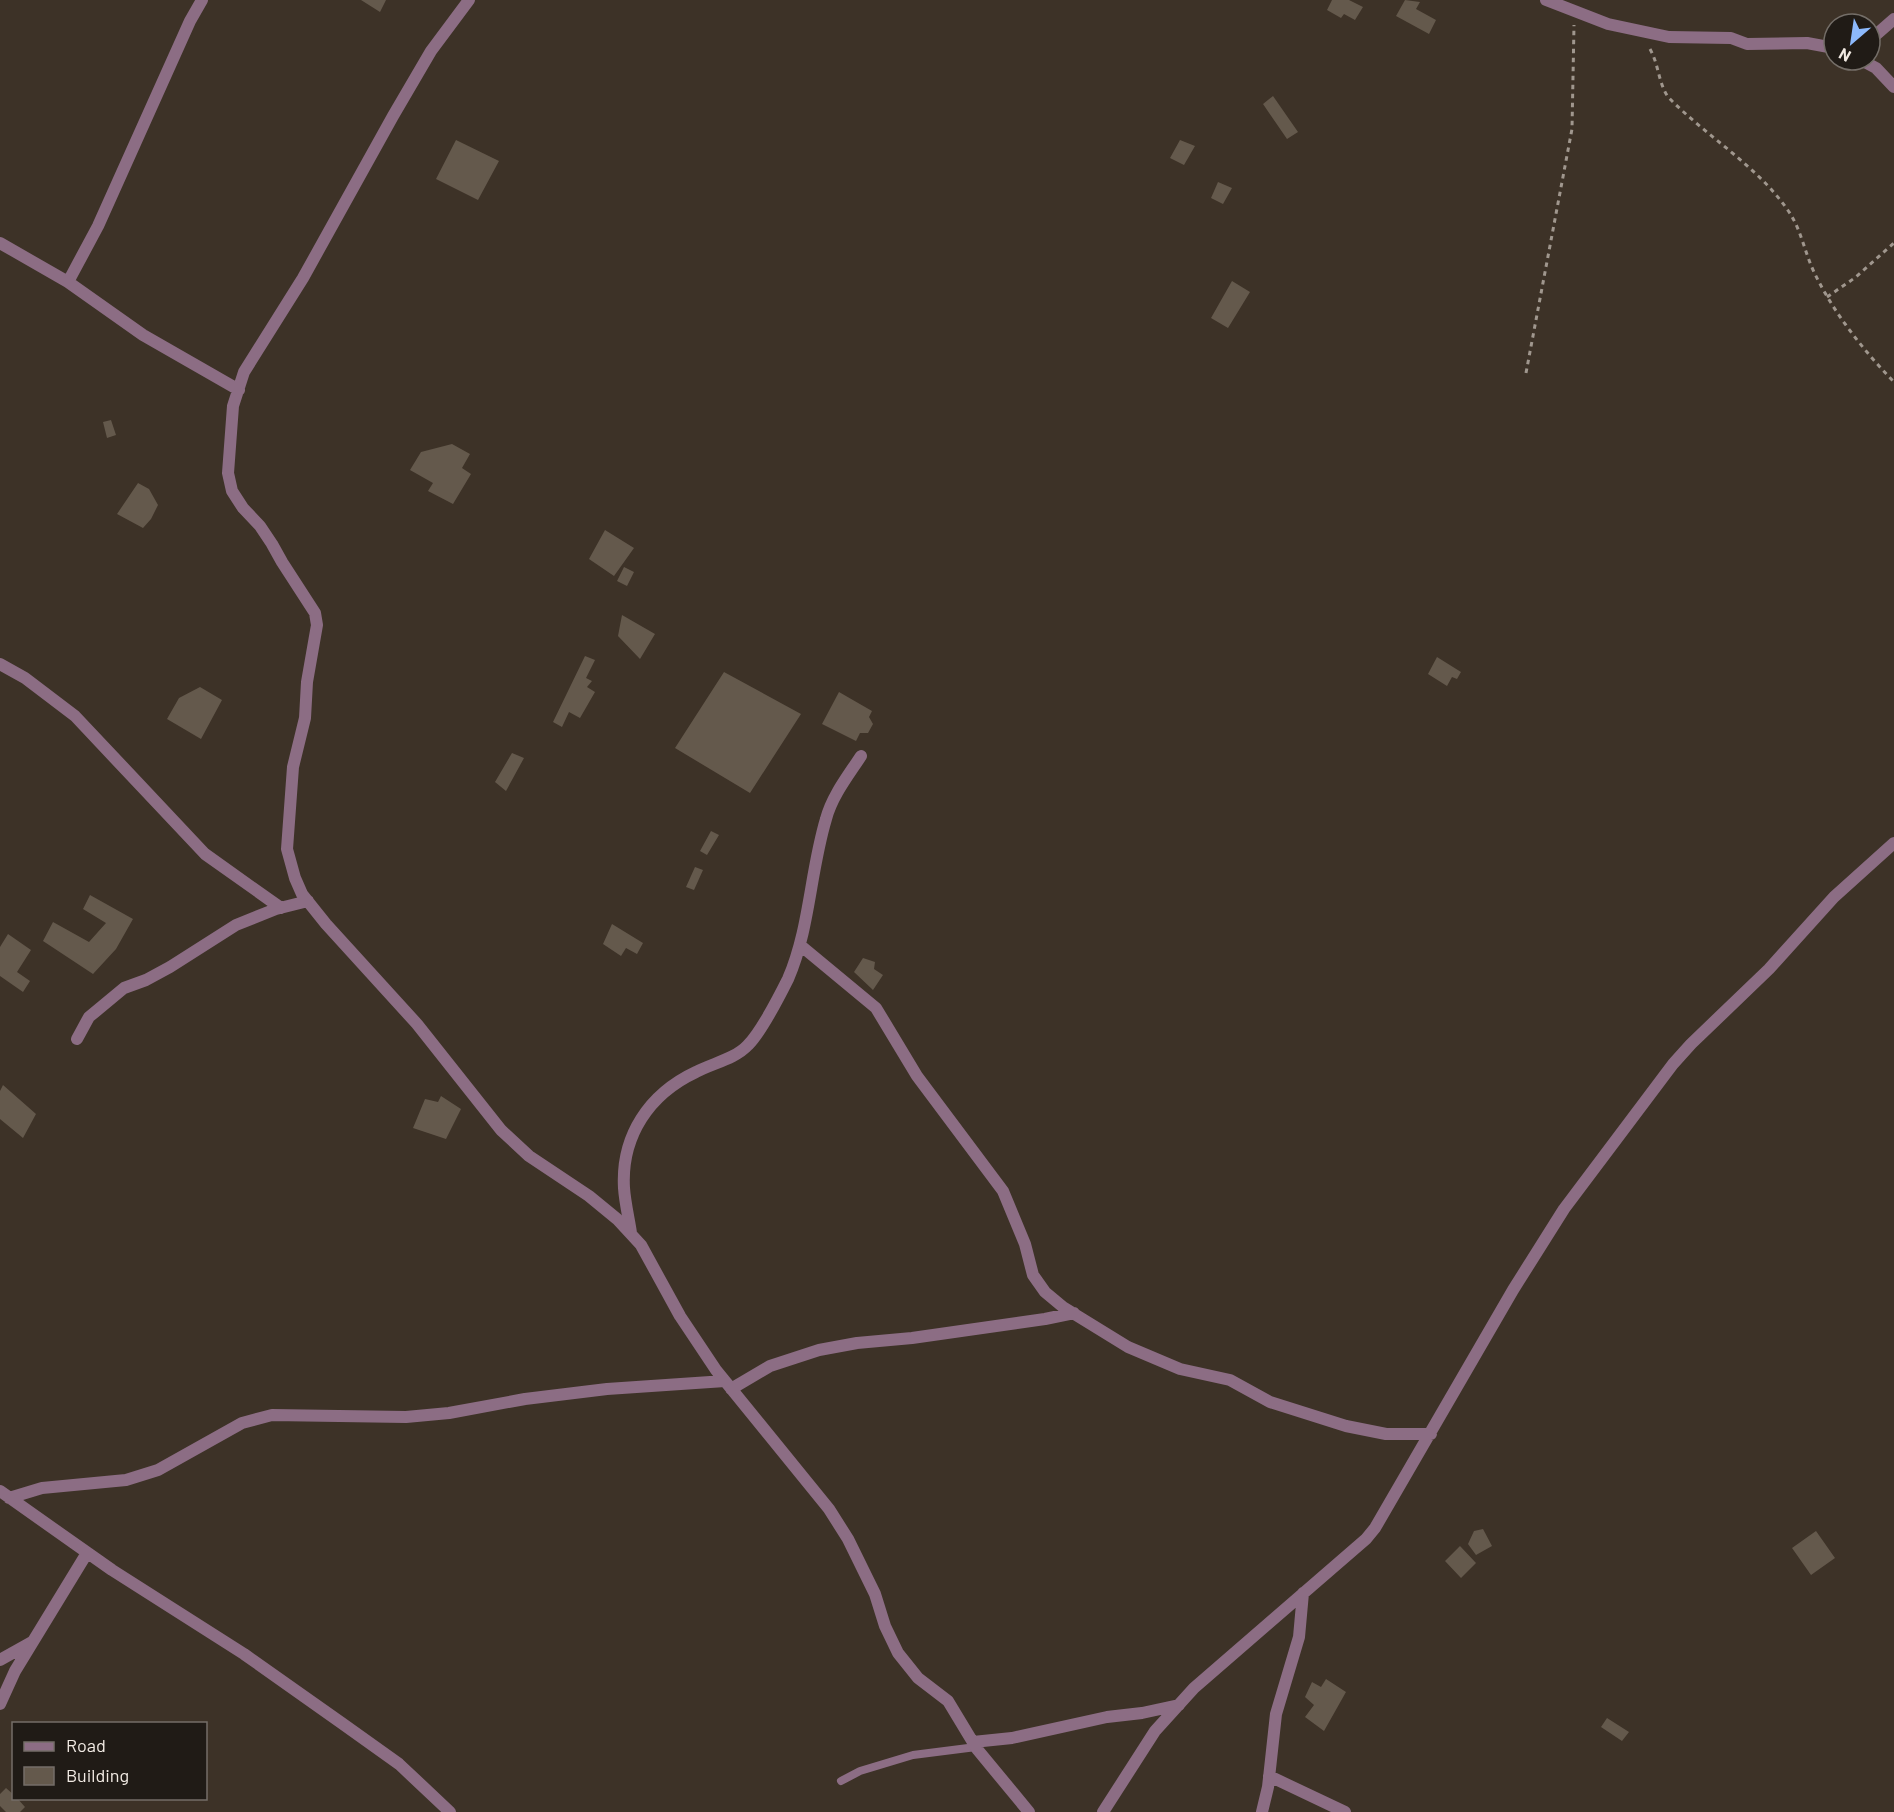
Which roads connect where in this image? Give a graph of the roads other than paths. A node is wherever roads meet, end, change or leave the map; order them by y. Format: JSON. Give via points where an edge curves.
{"nodes":[{"id":1,"x":202,"y":0,"type":"edge"},
{"id":2,"x":470,"y":0,"type":"edge"},
{"id":3,"x":1546,"y":0,"type":"edge"},
{"id":4,"x":1574,"y":6,"type":"edge"},
{"id":5,"x":1894,"y":19,"type":"edge"},
{"id":6,"x":1882,"y":30,"type":"edge"},
{"id":7,"x":1822,"y":45,"type":"edge"},
{"id":8,"x":1880,"y":72,"type":"edge"},
{"id":9,"x":1894,"y":87,"type":"edge"},
{"id":10,"x":0,"y":243,"type":"edge"},
{"id":11,"x":68,"y":282,"type":"junction"},
{"id":12,"x":238,"y":390,"type":"junction"},
{"id":13,"x":0,"y":664,"type":"edge"},
{"id":14,"x":861,"y":756,"type":"dead end"},
{"id":15,"x":1894,"y":843,"type":"edge"},
{"id":16,"x":308,"y":901,"type":"junction"},
{"id":17,"x":281,"y":908,"type":"junction"},
{"id":18,"x":800,"y":945,"type":"junction"},
{"id":19,"x":77,"y":1039,"type":"dead end"},
{"id":20,"x":631,"y":1233,"type":"junction"},
{"id":21,"x":1074,"y":1313,"type":"junction"},
{"id":22,"x":728,"y":1385,"type":"junction"},
{"id":23,"x":1431,"y":1434,"type":"junction"},
{"id":24,"x":4,"y":1494,"type":"edge"},
{"id":25,"x":87,"y":1553,"type":"junction"},
{"id":26,"x":1304,"y":1593,"type":"junction"},
{"id":27,"x":33,"y":1641,"type":"junction"},
{"id":28,"x":0,"y":1660,"type":"edge"},
{"id":29,"x":0,"y":1704,"type":"edge"},
{"id":30,"x":1179,"y":1706,"type":"junction"},
{"id":31,"x":975,"y":1745,"type":"junction"},
{"id":32,"x":1269,"y":1776,"type":"junction"},
{"id":33,"x":841,"y":1781,"type":"dead end"},
{"id":34,"x":450,"y":1812,"type":"edge"},
{"id":35,"x":1029,"y":1812,"type":"edge"},
{"id":36,"x":1103,"y":1812,"type":"edge"},
{"id":37,"x":1262,"y":1812,"type":"edge"},
{"id":38,"x":1345,"y":1812,"type":"edge"}],
"edges":[{"from":1,"to":11,"type":"street","via":[[98,226]]},
{"from":2,"to":12,"type":"street","via":[[431,51],[303,278],[244,372]]},
{"from":3,"to":4,"type":"street"},
{"from":4,"to":7,"type":"street","via":[[1608,24],[1677,38]]},
{"from":5,"to":6,"type":"street"},
{"from":8,"to":9,"type":"street"},
{"from":10,"to":11,"type":"street"},
{"from":11,"to":12,"type":"street","via":[[143,335]]},
{"from":12,"to":16,"type":"street","via":[[228,447],[232,491],[272,544],[315,613],[317,625],[305,718],[294,767],[287,849],[295,878]]},
{"from":13,"to":17,"type":"street","via":[[75,716],[205,854]]},
{"from":14,"to":18,"type":"street","via":[[826,819]]},
{"from":15,"to":23,"type":"street","via":[[1834,897],[1769,969],[1673,1064],[1564,1209]]},
{"from":16,"to":17,"type":"street"},
{"from":16,"to":20,"type":"street","via":[[417,1024],[501,1130]]},
{"from":17,"to":19,"type":"street","via":[[236,925],[146,980],[124,988],[89,1017]]},
{"from":18,"to":20,"type":"street","via":[[788,979],[748,1045],[661,1093],[647,1109],[630,1144],[625,1168]]},
{"from":18,"to":21,"type":"street","via":[[876,1008],[917,1076],[1003,1191],[1033,1275],[1045,1292]]},
{"from":20,"to":22,"type":"street","via":[[680,1316]]},
{"from":21,"to":22,"type":"street","via":[[819,1350]]},
{"from":21,"to":23,"type":"street","via":[[1128,1347],[1179,1369],[1230,1380],[1284,1406],[1386,1434]]},
{"from":22,"to":24,"type":"street","via":[[607,1389],[406,1417],[272,1415],[242,1423],[158,1470],[126,1480]]},
{"from":22,"to":31,"type":"street","via":[[829,1509],[875,1594],[898,1653],[918,1678],[948,1701]]},
{"from":23,"to":26,"type":"street","via":[[1375,1528]]},
{"from":24,"to":25,"type":"street"},
{"from":25,"to":27,"type":"street"},
{"from":25,"to":34,"type":"street","via":[[244,1654],[343,1724],[399,1764]]},
{"from":26,"to":30,"type":"street","via":[[1230,1655]]},
{"from":26,"to":32,"type":"street","via":[[1299,1637],[1276,1714]]},
{"from":27,"to":28,"type":"street"},
{"from":27,"to":29,"type":"street"},
{"from":30,"to":31,"type":"street"},
{"from":30,"to":36,"type":"street","via":[[1155,1731]]},
{"from":31,"to":33,"type":"lane","via":[[913,1755]]},
{"from":31,"to":35,"type":"street"},
{"from":32,"to":37,"type":"street"},
{"from":32,"to":38,"type":"street"}]}
